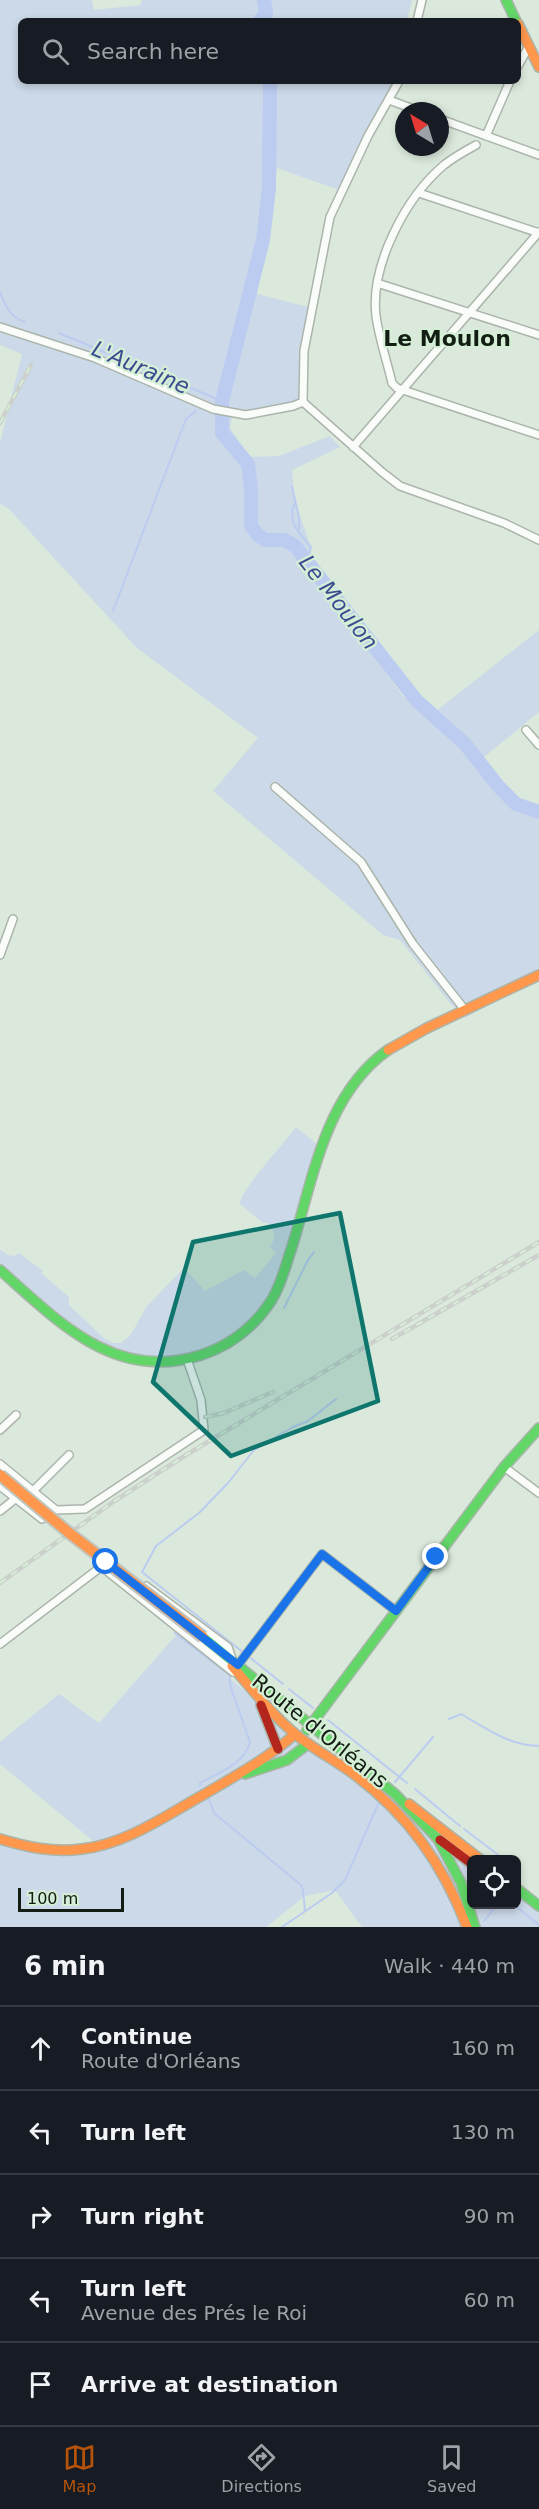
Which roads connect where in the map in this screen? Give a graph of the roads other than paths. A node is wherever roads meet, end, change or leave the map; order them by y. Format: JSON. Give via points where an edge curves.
{"nodes":[{"id":1,"x":422,"y":0,"type":"edge"},
{"id":2,"x":506,"y":0,"type":"edge"},
{"id":3,"x":418,"y":18,"type":"edge"},
{"id":4,"x":515,"y":18,"type":"edge"},
{"id":5,"x":521,"y":31,"type":"edge"},
{"id":6,"x":529,"y":46,"type":"junction"},
{"id":7,"x":521,"y":61,"type":"edge"},
{"id":8,"x":539,"y":67,"type":"edge"},
{"id":9,"x":397,"y":84,"type":"edge"},
{"id":10,"x":509,"y":84,"type":"edge"},
{"id":11,"x":389,"y":100,"type":"junction"},
{"id":12,"x":395,"y":102,"type":"edge"},
{"id":13,"x":449,"y":122,"type":"edge"},
{"id":14,"x":486,"y":136,"type":"junction"},
{"id":15,"x":476,"y":146,"type":"dead end"},
{"id":16,"x":539,"y":155,"type":"edge"},
{"id":17,"x":419,"y":193,"type":"junction"},
{"id":18,"x":539,"y":233,"type":"edge"},
{"id":19,"x":377,"y":283,"type":"junction"},
{"id":20,"x":469,"y":313,"type":"junction"},
{"id":21,"x":0,"y":327,"type":"edge"},
{"id":22,"x":539,"y":335,"type":"edge"},
{"id":23,"x":401,"y":391,"type":"junction"},
{"id":24,"x":303,"y":402,"type":"junction"},
{"id":25,"x":539,"y":435,"type":"edge"},
{"id":26,"x":353,"y":447,"type":"junction"},
{"id":27,"x":524,"y":532,"type":"junction"},
{"id":28,"x":539,"y":533,"type":"edge"},
{"id":29,"x":539,"y":540,"type":"edge"},
{"id":30,"x":526,"y":730,"type":"dead end"},
{"id":31,"x":539,"y":745,"type":"edge"},
{"id":32,"x":275,"y":786,"type":"dead end"},
{"id":33,"x":13,"y":919,"type":"dead end"},
{"id":34,"x":0,"y":955,"type":"edge"},
{"id":35,"x":539,"y":975,"type":"edge"},
{"id":36,"x":465,"y":1010,"type":"junction"},
{"id":37,"x":0,"y":1270,"type":"edge"},
{"id":38,"x":187,"y":1359,"type":"junction"},
{"id":39,"x":16,"y":1415,"type":"dead end"},
{"id":40,"x":539,"y":1428,"type":"edge"},
{"id":41,"x":0,"y":1430,"type":"edge"},
{"id":42,"x":69,"y":1455,"type":"dead end"},
{"id":43,"x":0,"y":1464,"type":"edge"},
{"id":44,"x":504,"y":1467,"type":"junction"},
{"id":45,"x":0,"y":1475,"type":"edge"},
{"id":46,"x":0,"y":1486,"type":"edge"},
{"id":47,"x":33,"y":1491,"type":"junction"},
{"id":48,"x":539,"y":1493,"type":"edge"},
{"id":49,"x":15,"y":1499,"type":"junction"},
{"id":50,"x":56,"y":1510,"type":"junction"},
{"id":51,"x":0,"y":1511,"type":"edge"},
{"id":52,"x":102,"y":1567,"type":"junction"},
{"id":53,"x":396,"y":1611,"type":"junction"},
{"id":54,"x":0,"y":1644,"type":"edge"},
{"id":55,"x":216,"y":1648,"type":"junction"},
{"id":56,"x":236,"y":1663,"type":"junction"},
{"id":57,"x":246,"y":1682,"type":"junction"},
{"id":58,"x":259,"y":1699,"type":"junction"},
{"id":59,"x":309,"y":1728,"type":"junction"},
{"id":60,"x":295,"y":1734,"type":"junction"},
{"id":61,"x":308,"y":1744,"type":"junction"},
{"id":62,"x":278,"y":1749,"type":"junction"},
{"id":63,"x":236,"y":1776,"type":"junction"},
{"id":64,"x":393,"y":1798,"type":"junction"},
{"id":65,"x":420,"y":1828,"type":"junction"},
{"id":66,"x":0,"y":1839,"type":"edge"},
{"id":67,"x":438,"y":1839,"type":"junction"},
{"id":68,"x":474,"y":1855,"type":"edge"},
{"id":69,"x":467,"y":1861,"type":"edge"},
{"id":70,"x":521,"y":1892,"type":"edge"},
{"id":71,"x":467,"y":1897,"type":"edge"},
{"id":72,"x":521,"y":1899,"type":"edge"},
{"id":73,"x":539,"y":1906,"type":"edge"},
{"id":74,"x":472,"y":1909,"type":"edge"},
{"id":75,"x":539,"y":1911,"type":"edge"},
{"id":76,"x":467,"y":1927,"type":"edge"},
{"id":77,"x":475,"y":1927,"type":"edge"}],
"edges":[{"from":1,"to":3,"type":"street"},
{"from":2,"to":4,"type":"main road"},
{"from":5,"to":6,"type":"main road"},
{"from":6,"to":7,"type":"street"},
{"from":6,"to":8,"type":"main road"},
{"from":9,"to":11,"type":"street"},
{"from":10,"to":14,"type":"street"},
{"from":11,"to":12,"type":"street"},
{"from":11,"to":24,"type":"street","via":[[330,217],[304,351]]},
{"from":13,"to":14,"type":"street"},
{"from":14,"to":16,"type":"street"},
{"from":15,"to":17,"type":"street","via":[[446,164]]},
{"from":17,"to":18,"type":"street"},
{"from":17,"to":19,"type":"street","via":[[386,251]]},
{"from":18,"to":20,"type":"street"},
{"from":19,"to":20,"type":"street"},
{"from":19,"to":23,"type":"street","via":[[379,333],[392,383]]},
{"from":20,"to":22,"type":"street"},
{"from":20,"to":23,"type":"street"},
{"from":21,"to":24,"type":"street","via":[[95,358],[233,414],[267,412]]},
{"from":23,"to":25,"type":"street"},
{"from":23,"to":26,"type":"street"},
{"from":24,"to":26,"type":"street"},
{"from":26,"to":27,"type":"street","via":[[400,486]]},
{"from":27,"to":28,"type":"street"},
{"from":27,"to":29,"type":"street"},
{"from":30,"to":31,"type":"street"},
{"from":32,"to":36,"type":"street","via":[[361,862],[413,944]]},
{"from":33,"to":34,"type":"street"},
{"from":35,"to":36,"type":"main road"},
{"from":36,"to":38,"type":"main road","via":[[394,1044],[352,1083],[333,1118],[273,1298],[243,1334],[218,1349]]},
{"from":37,"to":38,"type":"main road","via":[[77,1335],[101,1349],[144,1362]]},
{"from":38,"to":50,"type":"street","via":[[201,1400],[204,1430],[86,1509]]},
{"from":39,"to":41,"type":"street"},
{"from":40,"to":44,"type":"main road"},
{"from":42,"to":47,"type":"street"},
{"from":43,"to":47,"type":"street"},
{"from":44,"to":48,"type":"street"},
{"from":44,"to":53,"type":"main road"},
{"from":45,"to":55,"type":"main road","name":"Route d'Orléans","bridge":true},
{"from":46,"to":49,"type":"street"},
{"from":47,"to":50,"type":"street"},
{"from":49,"to":50,"type":"street","via":[[42,1519]]},
{"from":49,"to":51,"type":"street"},
{"from":52,"to":54,"type":"street"},
{"from":52,"to":56,"type":"street","via":[[111,1560],[228,1647]]},
{"from":52,"to":57,"type":"street"},
{"from":53,"to":56,"type":"street","via":[[322,1554]]},
{"from":53,"to":59,"type":"main road"},
{"from":55,"to":56,"type":"main road","name":"Route d'Orléans"},
{"from":55,"to":57,"type":"main road","name":"Route d'Orléans"},
{"from":56,"to":59,"type":"main road","name":"Route d'Orléans"},
{"from":57,"to":58,"type":"main road","name":"Route d'Orléans"},
{"from":57,"to":59,"type":"main road","via":[[289,1721]]},
{"from":58,"to":60,"type":"main road","name":"Route d'Orléans"},
{"from":58,"to":62,"type":"main road"},
{"from":59,"to":60,"type":"main road"},
{"from":59,"to":61,"type":"main road"},
{"from":59,"to":64,"type":"main road","name":"Route d'Orléans","via":[[326,1737]]},
{"from":60,"to":61,"type":"main road","name":"Route d'Orléans"},
{"from":60,"to":62,"type":"main road"},
{"from":61,"to":63,"type":"main road","via":[[282,1764]]},
{"from":61,"to":64,"type":"main road","name":"Route d'Orléans"},
{"from":62,"to":63,"type":"main road"},
{"from":63,"to":66,"type":"main road","via":[[116,1842],[60,1852]]},
{"from":64,"to":65,"type":"main road"},
{"from":64,"to":68,"type":"main road"},
{"from":65,"to":67,"type":"main road"},
{"from":65,"to":76,"type":"main road"},
{"from":67,"to":69,"type":"main road"},
{"from":67,"to":71,"type":"main road"},
{"from":70,"to":73,"type":"main road"},
{"from":72,"to":75,"type":"main road"},
{"from":74,"to":77,"type":"main road"}]}
